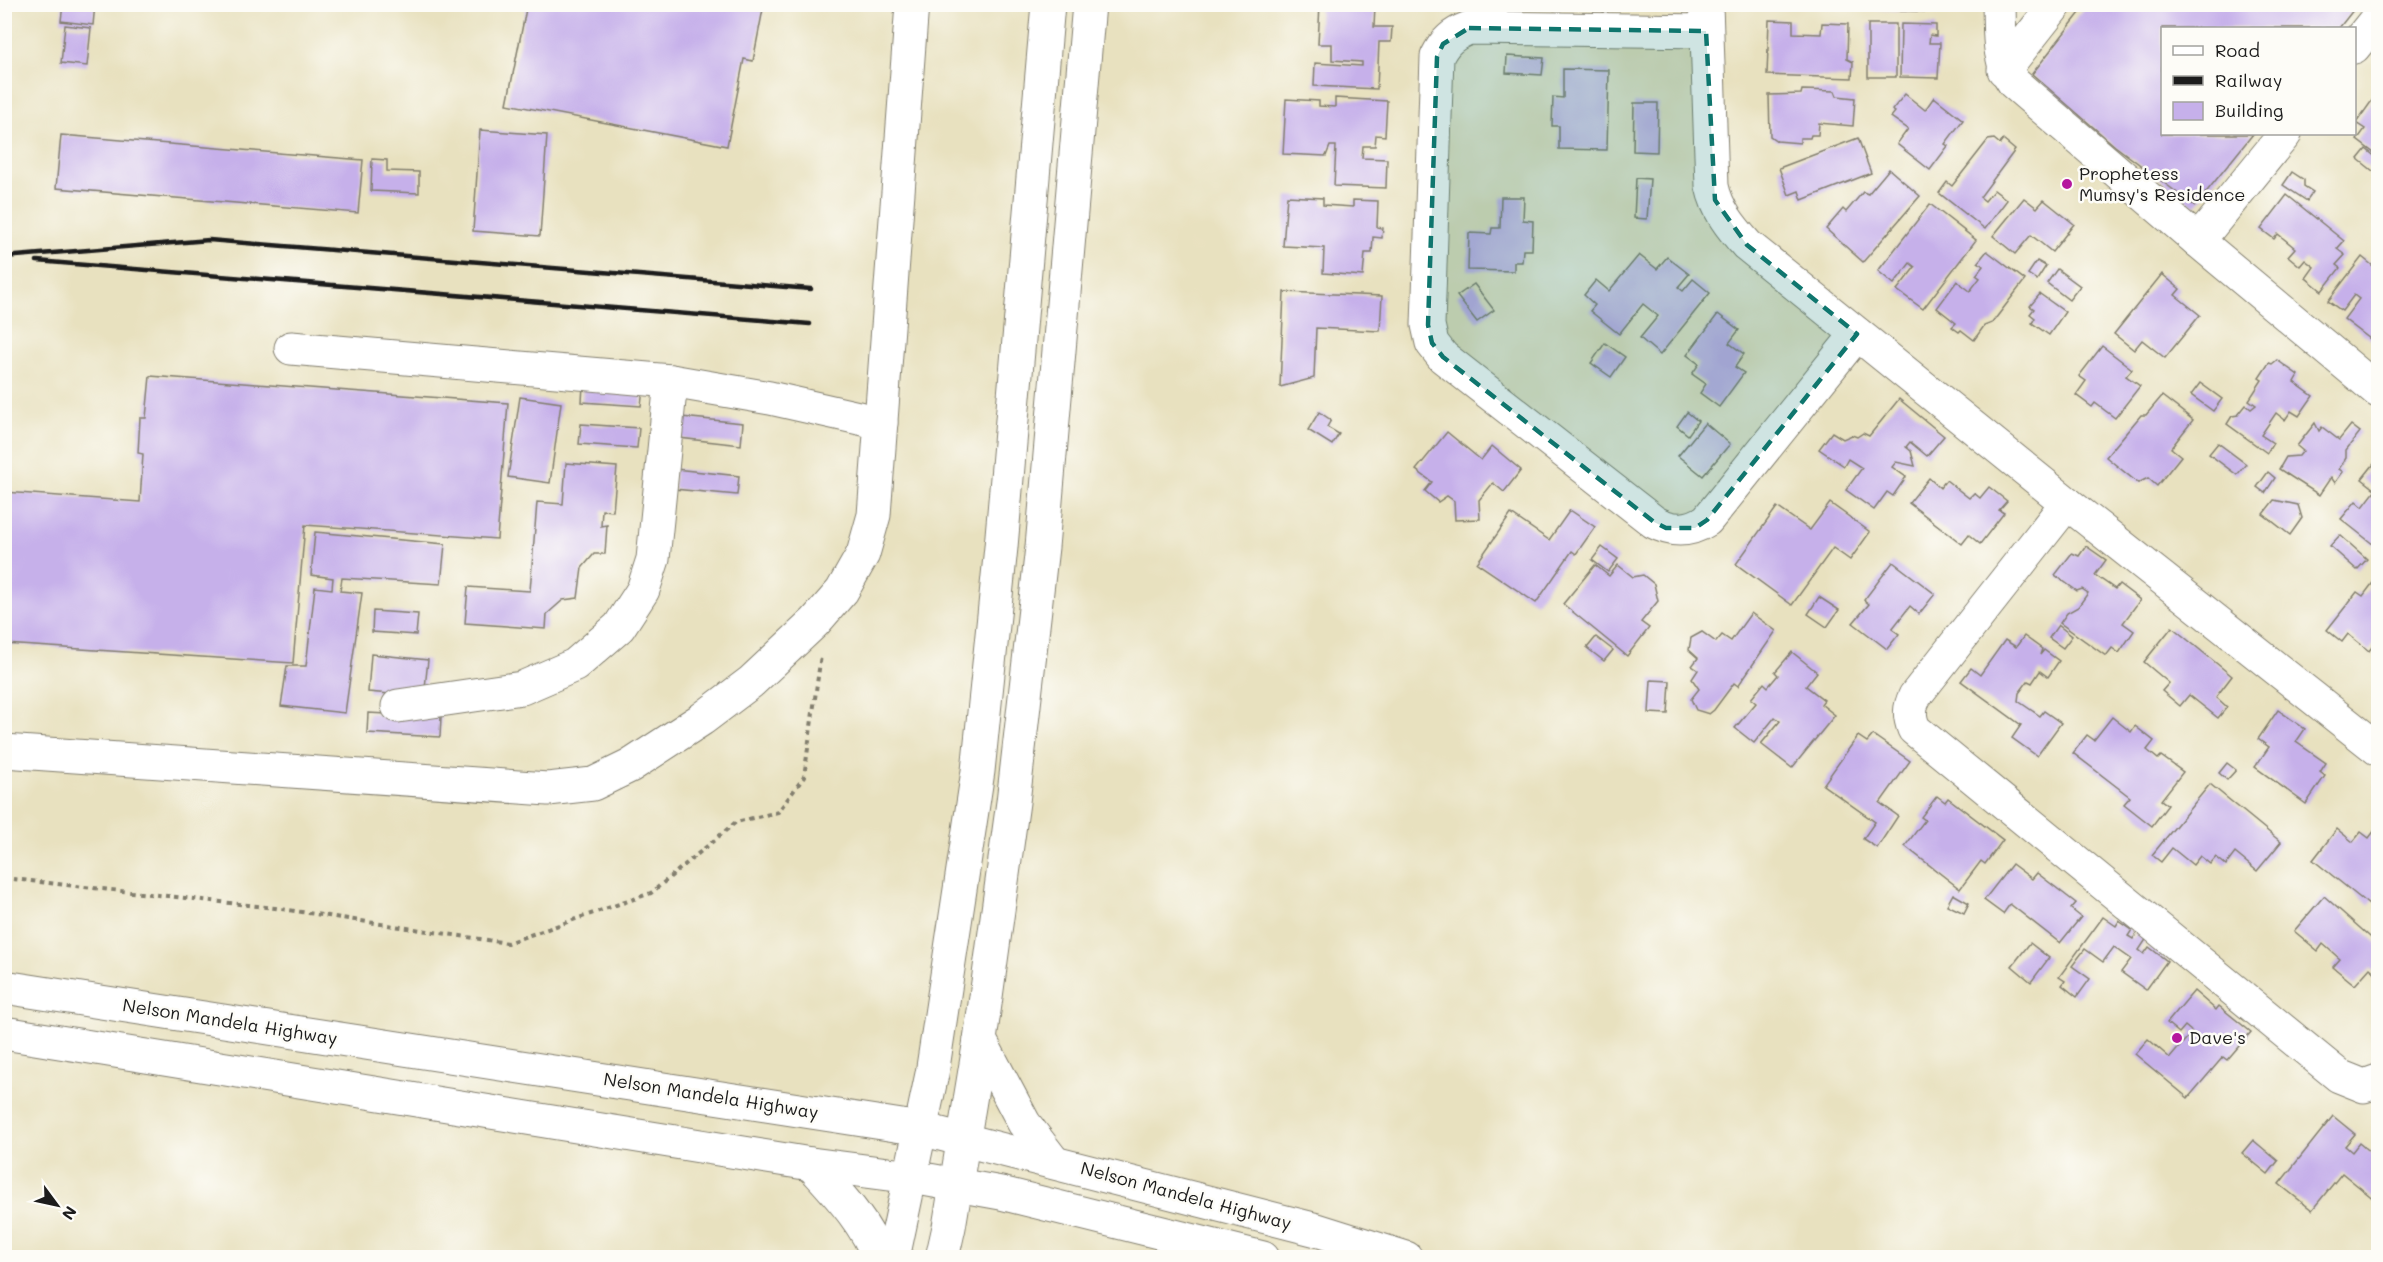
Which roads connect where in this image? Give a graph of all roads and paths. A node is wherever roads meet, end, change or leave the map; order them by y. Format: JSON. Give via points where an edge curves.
{"nodes":[{"id":1,"x":912,"y":4,"type":"edge"},
{"id":2,"x":1048,"y":4,"type":"edge"},
{"id":3,"x":1089,"y":4,"type":"edge"},
{"id":4,"x":1999,"y":4,"type":"edge"},
{"id":5,"x":2056,"y":4,"type":"edge"},
{"id":6,"x":2379,"y":17,"type":"edge"},
{"id":7,"x":1706,"y":18,"type":"edge"},
{"id":8,"x":2356,"y":46,"type":"edge"},
{"id":9,"x":2004,"y":70,"type":"junction"},
{"id":10,"x":2283,"y":135,"type":"edge"},
{"id":11,"x":2198,"y":241,"type":"junction"},
{"id":12,"x":1857,"y":334,"type":"junction"},
{"id":13,"x":291,"y":348,"type":"dead end"},
{"id":14,"x":671,"y":381,"type":"junction"},
{"id":15,"x":2379,"y":391,"type":"edge"},
{"id":16,"x":881,"y":423,"type":"junction"},
{"id":17,"x":2067,"y":503,"type":"junction"},
{"id":18,"x":822,"y":652,"type":"dead end"},
{"id":19,"x":398,"y":705,"type":"dead end"},
{"id":20,"x":2373,"y":734,"type":"edge"},
{"id":21,"x":4,"y":751,"type":"edge"},
{"id":22,"x":4,"y":878,"type":"edge"},
{"id":23,"x":4,"y":987,"type":"edge"},
{"id":24,"x":4,"y":1033,"type":"edge"},
{"id":25,"x":980,"y":1040,"type":"junction"},
{"id":26,"x":2379,"y":1081,"type":"edge"},
{"id":27,"x":921,"y":1129,"type":"junction"},
{"id":28,"x":964,"y":1139,"type":"junction"},
{"id":29,"x":1053,"y":1161,"type":"junction"},
{"id":30,"x":811,"y":1164,"type":"junction"},
{"id":31,"x":912,"y":1177,"type":"junction"},
{"id":32,"x":956,"y":1185,"type":"junction"},
{"id":33,"x":879,"y":1257,"type":"edge"},
{"id":34,"x":893,"y":1257,"type":"edge"},
{"id":35,"x":942,"y":1257,"type":"edge"},
{"id":36,"x":1263,"y":1257,"type":"edge"},
{"id":37,"x":1406,"y":1257,"type":"edge"}],
"edges":[{"from":1,"to":16,"type":"main road"},
{"from":2,"to":27,"type":"main road","via":[[978,771]]},
{"from":3,"to":25,"type":"main road","via":[[1042,547],[1013,802]]},
{"from":4,"to":9,"type":"main road"},
{"from":5,"to":9,"type":"main road"},
{"from":6,"to":8,"type":"main road"},
{"from":7,"to":12,"type":"main road","via":[[1715,200],[1747,245]]},
{"from":7,"to":12,"type":"main road","via":[[1469,28],[1443,44],[1437,57],[1428,325],[1432,343],[1443,357],[1654,522],[1682,531],[1707,520]]},
{"from":9,"to":11,"type":"main road","via":[[2014,83]]},
{"from":10,"to":11,"type":"main road"},
{"from":11,"to":15,"type":"main road"},
{"from":12,"to":17,"type":"main road"},
{"from":13,"to":14,"type":"main road"},
{"from":14,"to":16,"type":"main road"},
{"from":14,"to":19,"type":"main road","via":[[653,559],[643,590],[620,627],[575,665],[522,688]]},
{"from":16,"to":21,"type":"main road","via":[[874,515],[863,554],[842,591],[751,682],[630,766],[593,784],[548,789]]},
{"from":17,"to":20,"type":"main road"},
{"from":17,"to":26,"type":"main road","via":[[1915,696],[1910,706],[1914,729],[2339,1076],[2364,1086]]},
{"from":18,"to":22,"type":"path","via":[[804,777],[778,812],[736,822],[651,893],[507,943],[275,908]]},
{"from":23,"to":27,"type":"main road","name":"Nelson Mandela Highway"},
{"from":24,"to":30,"type":"main road"},
{"from":25,"to":28,"type":"main road"},
{"from":25,"to":29,"type":"main road","via":[[1024,1123]]},
{"from":27,"to":28,"type":"main road","name":"Nelson Mandela Highway"},
{"from":27,"to":31,"type":"main road"},
{"from":28,"to":29,"type":"main road","name":"Nelson Mandela Highway"},
{"from":28,"to":32,"type":"main road"},
{"from":29,"to":37,"type":"main road","name":"Nelson Mandela Highway"},
{"from":30,"to":31,"type":"main road"},
{"from":30,"to":33,"type":"main road","via":[[844,1199]]},
{"from":31,"to":32,"type":"main road"},
{"from":31,"to":34,"type":"main road"},
{"from":32,"to":35,"type":"main road"},
{"from":32,"to":36,"type":"main road"}]}
